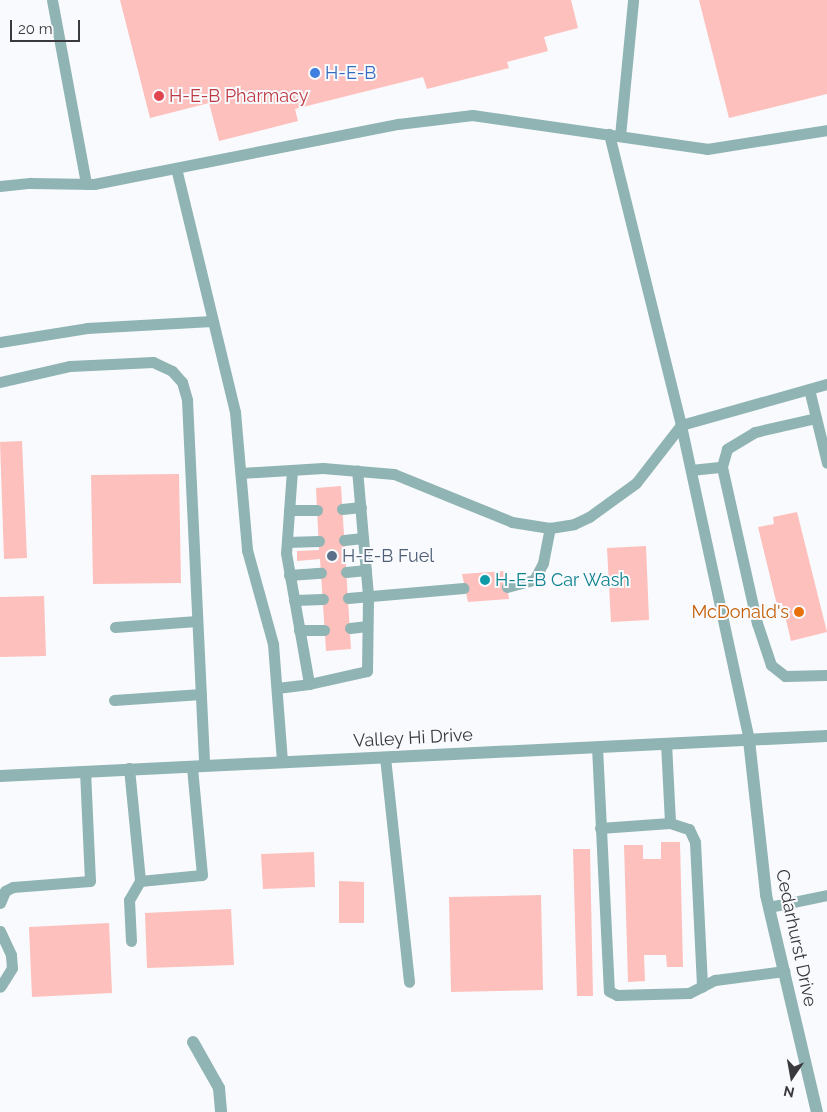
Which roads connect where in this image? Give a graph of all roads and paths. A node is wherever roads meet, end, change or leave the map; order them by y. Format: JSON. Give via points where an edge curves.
{"nodes":[{"id":1,"x":52,"y":0,"type":"edge"},
{"id":2,"x":633,"y":0,"type":"edge"},
{"id":3,"x":827,"y":130,"type":"edge"},
{"id":4,"x":615,"y":135,"type":"junction"},
{"id":5,"x":176,"y":168,"type":"junction"},
{"id":6,"x":86,"y":184,"type":"junction"},
{"id":7,"x":0,"y":186,"type":"edge"},
{"id":8,"x":212,"y":321,"type":"junction"},
{"id":9,"x":0,"y":342,"type":"edge"},
{"id":10,"x":0,"y":382,"type":"edge"},
{"id":11,"x":827,"y":384,"type":"edge"},
{"id":12,"x":809,"y":389,"type":"junction"},
{"id":13,"x":816,"y":418,"type":"junction"},
{"id":14,"x":681,"y":425,"type":"junction"},
{"id":15,"x":827,"y":463,"type":"edge"},
{"id":16,"x":722,"y":467,"type":"junction"},
{"id":17,"x":292,"y":470,"type":"junction"},
{"id":18,"x":357,"y":470,"type":"junction"},
{"id":19,"x":691,"y":470,"type":"junction"},
{"id":20,"x":240,"y":473,"type":"junction"},
{"id":21,"x":360,"y":507,"type":"junction"},
{"id":22,"x":342,"y":509,"type":"dead end"},
{"id":23,"x":289,"y":510,"type":"junction"},
{"id":24,"x":317,"y":510,"type":"dead end"},
{"id":25,"x":550,"y":528,"type":"junction"},
{"id":26,"x":363,"y":538,"type":"junction"},
{"id":27,"x":344,"y":540,"type":"dead end"},
{"id":28,"x":319,"y":541,"type":"dead end"},
{"id":29,"x":286,"y":542,"type":"junction"},
{"id":30,"x":366,"y":570,"type":"junction"},
{"id":31,"x":346,"y":572,"type":"dead end"},
{"id":32,"x":321,"y":573,"type":"dead end"},
{"id":33,"x":289,"y":575,"type":"junction"},
{"id":34,"x":508,"y":587,"type":"dead end"},
{"id":35,"x":464,"y":588,"type":"dead end"},
{"id":36,"x":368,"y":595,"type":"junction"},
{"id":37,"x":348,"y":598,"type":"dead end"},
{"id":38,"x":322,"y":599,"type":"dead end"},
{"id":39,"x":294,"y":600,"type":"junction"},
{"id":40,"x":198,"y":621,"type":"junction"},
{"id":41,"x":367,"y":626,"type":"junction"},
{"id":42,"x":116,"y":627,"type":"dead end"},
{"id":43,"x":350,"y":628,"type":"dead end"},
{"id":44,"x":299,"y":630,"type":"junction"},
{"id":45,"x":324,"y":630,"type":"dead end"},
{"id":46,"x":827,"y":675,"type":"edge"},
{"id":47,"x":309,"y":684,"type":"junction"},
{"id":48,"x":276,"y":688,"type":"junction"},
{"id":49,"x":201,"y":694,"type":"junction"},
{"id":50,"x":114,"y":700,"type":"dead end"},
{"id":51,"x":827,"y":736,"type":"edge"},
{"id":52,"x":750,"y":740,"type":"junction"},
{"id":53,"x":666,"y":743,"type":"junction"},
{"id":54,"x":597,"y":747,"type":"junction"},
{"id":55,"x":385,"y":757,"type":"junction"},
{"id":56,"x":282,"y":762,"type":"junction"},
{"id":57,"x":198,"y":767,"type":"junction"},
{"id":58,"x":129,"y":768,"type":"junction"},
{"id":59,"x":85,"y":772,"type":"junction"},
{"id":60,"x":0,"y":776,"type":"edge"},
{"id":61,"x":670,"y":823,"type":"junction"},
{"id":62,"x":600,"y":828,"type":"junction"},
{"id":63,"x":140,"y":882,"type":"junction"},
{"id":64,"x":827,"y":895,"type":"edge"},
{"id":65,"x":0,"y":902,"type":"edge"},
{"id":66,"x":769,"y":907,"type":"junction"},
{"id":67,"x":0,"y":930,"type":"edge"},
{"id":68,"x":131,"y":941,"type":"dead end"},
{"id":69,"x":784,"y":971,"type":"junction"},
{"id":70,"x":408,"y":982,"type":"dead end"},
{"id":71,"x":0,"y":987,"type":"edge"},
{"id":72,"x":702,"y":987,"type":"junction"},
{"id":73,"x":193,"y":1042,"type":"dead end"},
{"id":74,"x":221,"y":1112,"type":"edge"},
{"id":75,"x":817,"y":1112,"type":"edge"}],
"edges":[{"from":1,"to":6,"type":"lane"},
{"from":2,"to":4,"type":"lane"},
{"from":3,"to":4,"type":"lane","via":[[707,149]]},
{"from":4,"to":5,"type":"lane","via":[[472,115],[398,124]]},
{"from":4,"to":14,"type":"lane"},
{"from":5,"to":6,"type":"lane"},
{"from":5,"to":8,"type":"lane"},
{"from":6,"to":7,"type":"lane"},
{"from":8,"to":9,"type":"lane","via":[[86,328]]},
{"from":8,"to":20,"type":"lane","via":[[235,412]]},
{"from":10,"to":40,"type":"lane","via":[[70,366],[154,362],[172,371],[182,382],[187,400]]},
{"from":11,"to":12,"type":"lane"},
{"from":12,"to":13,"type":"lane"},
{"from":12,"to":14,"type":"lane"},
{"from":13,"to":15,"type":"lane"},
{"from":13,"to":16,"type":"lane","via":[[755,432],[727,449]]},
{"from":14,"to":19,"type":"lane"},
{"from":14,"to":25,"type":"lane","via":[[636,483],[589,517],[574,524]]},
{"from":16,"to":19,"type":"lane"},
{"from":16,"to":46,"type":"lane","via":[[757,623],[771,664],[785,676]]},
{"from":17,"to":18,"type":"lane"},
{"from":17,"to":20,"type":"lane"},
{"from":17,"to":23,"type":"lane"},
{"from":18,"to":21,"type":"lane"},
{"from":18,"to":25,"type":"lane","via":[[394,474],[512,522]]},
{"from":19,"to":52,"type":"lane"},
{"from":20,"to":48,"type":"lane","via":[[247,550],[273,644]]},
{"from":21,"to":22,"type":"lane"},
{"from":21,"to":26,"type":"lane"},
{"from":23,"to":24,"type":"lane"},
{"from":23,"to":29,"type":"lane"},
{"from":25,"to":34,"type":"lane","via":[[543,563],[534,580]]},
{"from":26,"to":27,"type":"lane"},
{"from":26,"to":30,"type":"lane"},
{"from":28,"to":29,"type":"lane"},
{"from":29,"to":33,"type":"lane"},
{"from":30,"to":31,"type":"lane"},
{"from":30,"to":36,"type":"lane"},
{"from":32,"to":33,"type":"lane"},
{"from":33,"to":39,"type":"lane"},
{"from":35,"to":36,"type":"lane"},
{"from":36,"to":37,"type":"lane"},
{"from":36,"to":41,"type":"lane"},
{"from":38,"to":39,"type":"lane"},
{"from":39,"to":44,"type":"lane"},
{"from":40,"to":42,"type":"lane"},
{"from":40,"to":49,"type":"lane"},
{"from":41,"to":43,"type":"lane"},
{"from":41,"to":47,"type":"lane","via":[[367,671]]},
{"from":44,"to":45,"type":"lane"},
{"from":44,"to":47,"type":"lane"},
{"from":47,"to":48,"type":"lane"},
{"from":48,"to":56,"type":"lane"},
{"from":49,"to":50,"type":"lane"},
{"from":49,"to":57,"type":"lane"},
{"from":51,"to":52,"type":"street","name":"Valley Hi Drive"},
{"from":52,"to":53,"type":"street","name":"Valley Hi Drive"},
{"from":52,"to":66,"type":"street","name":"Cedarhurst Drive"},
{"from":53,"to":54,"type":"street","name":"Valley Hi Drive"},
{"from":53,"to":61,"type":"lane"},
{"from":54,"to":55,"type":"street","name":"Valley Hi Drive"},
{"from":54,"to":62,"type":"lane"},
{"from":55,"to":56,"type":"street","name":"Valley Hi Drive"},
{"from":55,"to":70,"type":"lane"},
{"from":56,"to":57,"type":"street","name":"Valley Hi Drive"},
{"from":57,"to":58,"type":"street","name":"Valley Hi Drive"},
{"from":57,"to":63,"type":"lane","via":[[202,875]]},
{"from":58,"to":59,"type":"street","name":"Valley Hi Drive"},
{"from":58,"to":63,"type":"lane"},
{"from":59,"to":60,"type":"street","name":"Valley Hi Drive"},
{"from":59,"to":65,"type":"lane","via":[[90,881],[13,887],[5,891]]},
{"from":61,"to":62,"type":"lane"},
{"from":61,"to":72,"type":"lane","via":[[689,829],[695,842]]},
{"from":62,"to":72,"type":"lane","via":[[609,991],[617,995],[689,993]]},
{"from":63,"to":68,"type":"lane","via":[[129,900]]},
{"from":64,"to":66,"type":"lane"},
{"from":66,"to":69,"type":"street","name":"Cedarhurst Drive"},
{"from":67,"to":71,"type":"lane","via":[[11,955],[12,968]]},
{"from":69,"to":72,"type":"lane","via":[[715,980]]},
{"from":69,"to":75,"type":"street","name":"Cedarhurst Drive"},
{"from":73,"to":74,"type":"street","via":[[219,1088]]}]}
